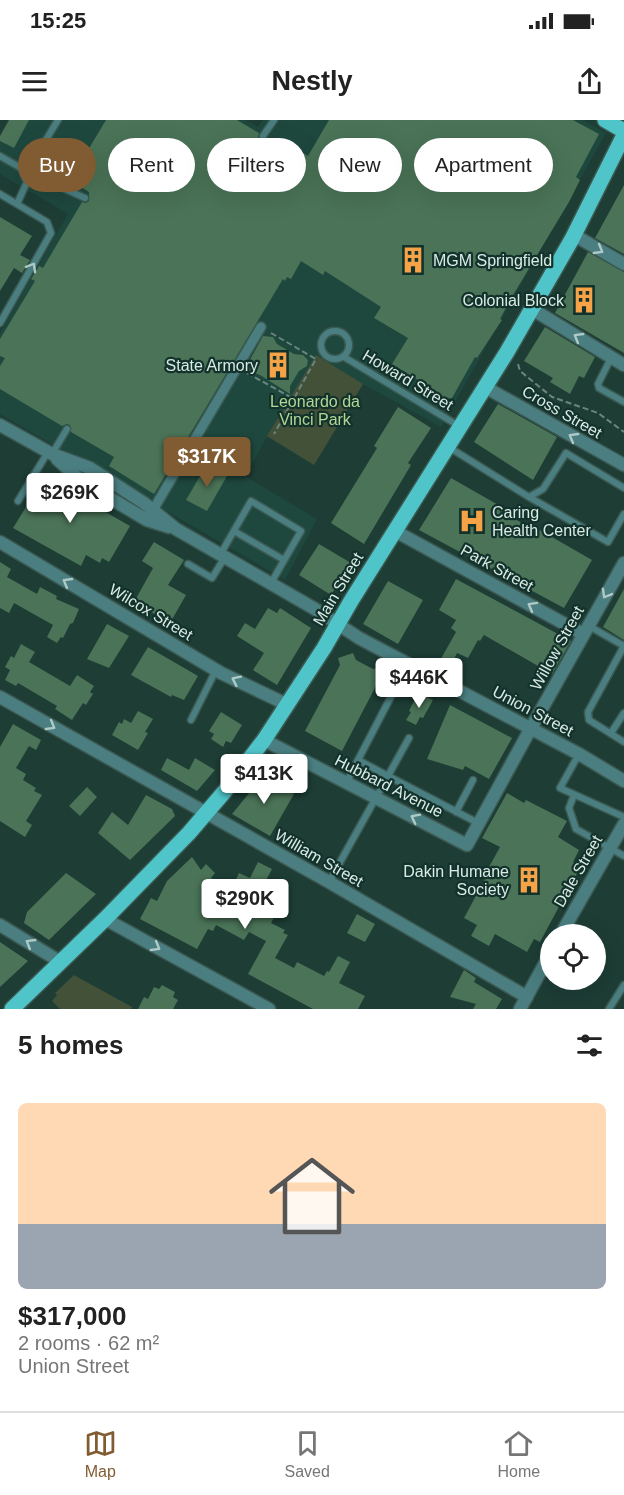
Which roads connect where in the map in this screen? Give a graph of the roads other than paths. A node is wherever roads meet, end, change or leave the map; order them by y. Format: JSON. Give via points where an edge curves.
{"nodes":[{"id":1,"x":58,"y":120,"type":"edge"},
{"id":2,"x":274,"y":120,"type":"edge"},
{"id":3,"x":604,"y":120,"type":"edge"},
{"id":4,"x":624,"y":133,"type":"edge"},
{"id":5,"x":263,"y":136,"type":"dead end"},
{"id":6,"x":47,"y":138,"type":"edge"},
{"id":7,"x":0,"y":156,"type":"edge"},
{"id":8,"x":18,"y":166,"type":"edge"},
{"id":9,"x":22,"y":192,"type":"edge"},
{"id":10,"x":72,"y":192,"type":"edge"},
{"id":11,"x":0,"y":194,"type":"edge"},
{"id":12,"x":85,"y":198,"type":"dead end"},
{"id":13,"x":17,"y":204,"type":"junction"},
{"id":14,"x":574,"y":235,"type":"junction"},
{"id":15,"x":624,"y":264,"type":"edge"},
{"id":16,"x":3,"y":309,"type":"edge"},
{"id":17,"x":532,"y":309,"type":"junction"},
{"id":18,"x":0,"y":323,"type":"edge"},
{"id":19,"x":261,"y":327,"type":"road end"},
{"id":20,"x":344,"y":357,"type":"junction"},
{"id":21,"x":611,"y":357,"type":"junction"},
{"id":22,"x":624,"y":365,"type":"edge"},
{"id":23,"x":485,"y":387,"type":"junction"},
{"id":24,"x":624,"y":402,"type":"edge"},
{"id":25,"x":0,"y":425,"type":"edge"},
{"id":26,"x":459,"y":426,"type":"junction"},
{"id":27,"x":67,"y":429,"type":"dead end"},
{"id":28,"x":447,"y":446,"type":"junction"},
{"id":29,"x":50,"y":453,"type":"junction"},
{"id":30,"x":624,"y":465,"type":"edge"},
{"id":31,"x":624,"y":488,"type":"edge"},
{"id":32,"x":529,"y":497,"type":"junction"},
{"id":33,"x":18,"y":501,"type":"dead end"},
{"id":34,"x":153,"y":510,"type":"junction"},
{"id":35,"x":624,"y":514,"type":"edge"},
{"id":36,"x":176,"y":530,"type":"junction"},
{"id":37,"x":234,"y":531,"type":"junction"},
{"id":38,"x":395,"y":531,"type":"junction"},
{"id":39,"x":0,"y":542,"type":"edge"},
{"id":40,"x":223,"y":556,"type":"junction"},
{"id":41,"x":284,"y":560,"type":"junction"},
{"id":42,"x":624,"y":563,"type":"edge"},
{"id":43,"x":188,"y":564,"type":"dead end"},
{"id":44,"x":270,"y":584,"type":"junction"},
{"id":45,"x":338,"y":624,"type":"junction"},
{"id":46,"x":586,"y":630,"type":"junction"},
{"id":47,"x":624,"y":646,"type":"edge"},
{"id":48,"x":408,"y":664,"type":"junction"},
{"id":49,"x":216,"y":670,"type":"junction"},
{"id":50,"x":0,"y":698,"type":"edge"},
{"id":51,"x":288,"y":705,"type":"junction"},
{"id":52,"x":624,"y":713,"type":"edge"},
{"id":53,"x":190,"y":720,"type":"dead end"},
{"id":54,"x":531,"y":728,"type":"junction"},
{"id":55,"x":611,"y":733,"type":"junction"},
{"id":56,"x":409,"y":738,"type":"dead end"},
{"id":57,"x":264,"y":740,"type":"junction"},
{"id":58,"x":624,"y":742,"type":"edge"},
{"id":59,"x":579,"y":754,"type":"junction"},
{"id":60,"x":358,"y":760,"type":"junction"},
{"id":61,"x":388,"y":776,"type":"junction"},
{"id":62,"x":473,"y":780,"type":"dead end"},
{"id":63,"x":624,"y":781,"type":"edge"},
{"id":64,"x":346,"y":783,"type":"junction"},
{"id":65,"x":574,"y":795,"type":"junction"},
{"id":66,"x":377,"y":799,"type":"junction"},
{"id":67,"x":456,"y":812,"type":"junction"},
{"id":68,"x":207,"y":813,"type":"junction"},
{"id":69,"x":624,"y":817,"type":"edge"},
{"id":70,"x":479,"y":824,"type":"junction"},
{"id":71,"x":624,"y":824,"type":"edge"},
{"id":72,"x":467,"y":845,"type":"joint"},
{"id":73,"x":610,"y":849,"type":"junction"},
{"id":74,"x":624,"y":856,"type":"edge"},
{"id":75,"x":329,"y":882,"type":"junction"},
{"id":76,"x":105,"y":919,"type":"junction"},
{"id":77,"x":567,"y":924,"type":"edge"},
{"id":78,"x":0,"y":925,"type":"edge"},
{"id":79,"x":59,"y":962,"type":"junction"},
{"id":80,"x":540,"y":973,"type":"edge"},
{"id":81,"x":624,"y":985,"type":"edge"},
{"id":82,"x":527,"y":997,"type":"junction"},
{"id":83,"x":12,"y":1009,"type":"edge"},
{"id":84,"x":269,"y":1009,"type":"edge"},
{"id":85,"x":520,"y":1009,"type":"edge"},
{"id":86,"x":609,"y":1009,"type":"edge"}],
"edges":[{"from":1,"to":6,"type":"lane"},
{"from":2,"to":5,"type":"lane"},
{"from":3,"to":4,"type":"main road"},
{"from":4,"to":14,"type":"main road","name":"Main Street"},
{"from":7,"to":8,"type":"lane"},
{"from":9,"to":13,"type":"lane"},
{"from":10,"to":12,"type":"lane"},
{"from":11,"to":13,"type":"lane"},
{"from":16,"to":13,"type":"lane","one_way":true,"via":[[51,233],[47,222]]},
{"from":14,"to":15,"type":"street","one_way":true},
{"from":14,"to":17,"type":"main road","name":"Main Street"},
{"from":16,"to":18,"type":"lane"},
{"from":21,"to":17,"type":"street","one_way":true},
{"from":17,"to":23,"type":"main road","name":"Main Street"},
{"from":19,"to":34,"type":"street"},
{"from":20,"to":20,"type":"lane","name":"Howard Street","via":[[332,360],[324,355],[320,342],[326,334],[335,331],[344,335],[349,343]]},
{"from":20,"to":26,"type":"lane","name":"Howard Street"},
{"from":21,"to":22,"type":"street"},
{"from":21,"to":24,"type":"lane","via":[[599,388]]},
{"from":23,"to":26,"type":"main road","name":"Main Street"},
{"from":30,"to":23,"type":"street","name":"Cross Street","one_way":true},
{"from":25,"to":29,"type":"street","name":"Union Street"},
{"from":26,"to":28,"type":"main road","name":"Main Street"},
{"from":27,"to":29,"type":"lane"},
{"from":28,"to":32,"type":"lane"},
{"from":28,"to":38,"type":"main road","name":"Main Street"},
{"from":29,"to":33,"type":"lane"},
{"from":29,"to":34,"type":"street","name":"Union Street","via":[[90,468]]},
{"from":29,"to":36,"type":"street","name":"Union Street","via":[[81,482],[147,520]]},
{"from":31,"to":32,"type":"lane","via":[[566,453],[543,489]]},
{"from":32,"to":35,"type":"lane","via":[[608,542]]},
{"from":34,"to":36,"type":"street","name":"Union Street"},
{"from":36,"to":40,"type":"street","name":"Union Street"},
{"from":37,"to":40,"type":"lane"},
{"from":37,"to":41,"type":"lane"},
{"from":37,"to":41,"type":"lane","via":[[251,501],[301,531]]},
{"from":38,"to":45,"type":"main road","name":"Main Street"},
{"from":46,"to":38,"type":"street","name":"Park Street","one_way":true},
{"from":49,"to":39,"type":"street","name":"Wilcox Street","one_way":true},
{"from":40,"to":43,"type":"lane","via":[[212,579]]},
{"from":40,"to":44,"type":"street","name":"Union Street"},
{"from":41,"to":44,"type":"lane"},
{"from":42,"to":46,"type":"street","name":"Willow Street","one_way":true},
{"from":44,"to":45,"type":"street","name":"Union Street"},
{"from":45,"to":48,"type":"street","name":"Union Street"},
{"from":45,"to":51,"type":"main road","name":"Main Street"},
{"from":46,"to":47,"type":"lane"},
{"from":46,"to":54,"type":"street","name":"Willow Street"},
{"from":47,"to":55,"type":"lane","via":[[588,712],[590,720]]},
{"from":48,"to":54,"type":"street","name":"Union Street"},
{"from":48,"to":60,"type":"lane"},
{"from":51,"to":49,"type":"street","name":"Wilcox Street","one_way":true},
{"from":49,"to":53,"type":"lane"},
{"from":50,"to":68,"type":"street","name":"William Street","one_way":true},
{"from":51,"to":57,"type":"main road","name":"Main Street"},
{"from":52,"to":55,"type":"lane"},
{"from":54,"to":59,"type":"street","name":"Union Street"},
{"from":54,"to":70,"type":"street","name":"Willow Street"},
{"from":55,"to":58,"type":"lane"},
{"from":56,"to":61,"type":"lane"},
{"from":57,"to":64,"type":"street","name":"Hubbard Avenue"},
{"from":57,"to":68,"type":"main road","name":"Main Street"},
{"from":59,"to":63,"type":"street","name":"Union Street"},
{"from":59,"to":65,"type":"lane","via":[[560,788]]},
{"from":60,"to":61,"type":"lane"},
{"from":60,"to":64,"type":"lane"},
{"from":61,"to":66,"type":"lane"},
{"from":61,"to":67,"type":"lane"},
{"from":62,"to":67,"type":"lane"},
{"from":64,"to":66,"type":"street","name":"Hubbard Avenue"},
{"from":65,"to":69,"type":"lane"},
{"from":65,"to":73,"type":"lane","via":[[569,808],[576,829]]},
{"from":72,"to":66,"type":"street","name":"Hubbard Avenue","one_way":true},
{"from":66,"to":75,"type":"lane"},
{"from":67,"to":70,"type":"lane"},
{"from":68,"to":75,"type":"street","name":"William Street"},
{"from":68,"to":76,"type":"main road","name":"Main Street"},
{"from":70,"to":72,"type":"street","name":"Willow Street"},
{"from":71,"to":73,"type":"street","name":"Dale Street"},
{"from":73,"to":74,"type":"lane"},
{"from":73,"to":77,"type":"street","name":"Dale Street"},
{"from":75,"to":82,"type":"street","name":"William Street"},
{"from":76,"to":79,"type":"main road","name":"Main Street"},
{"from":76,"to":84,"type":"street","one_way":true},
{"from":79,"to":78,"type":"street","one_way":true},
{"from":79,"to":83,"type":"main road","name":"Main Street"},
{"from":80,"to":82,"type":"street"},
{"from":81,"to":86,"type":"lane"},
{"from":82,"to":85,"type":"street"}]}
